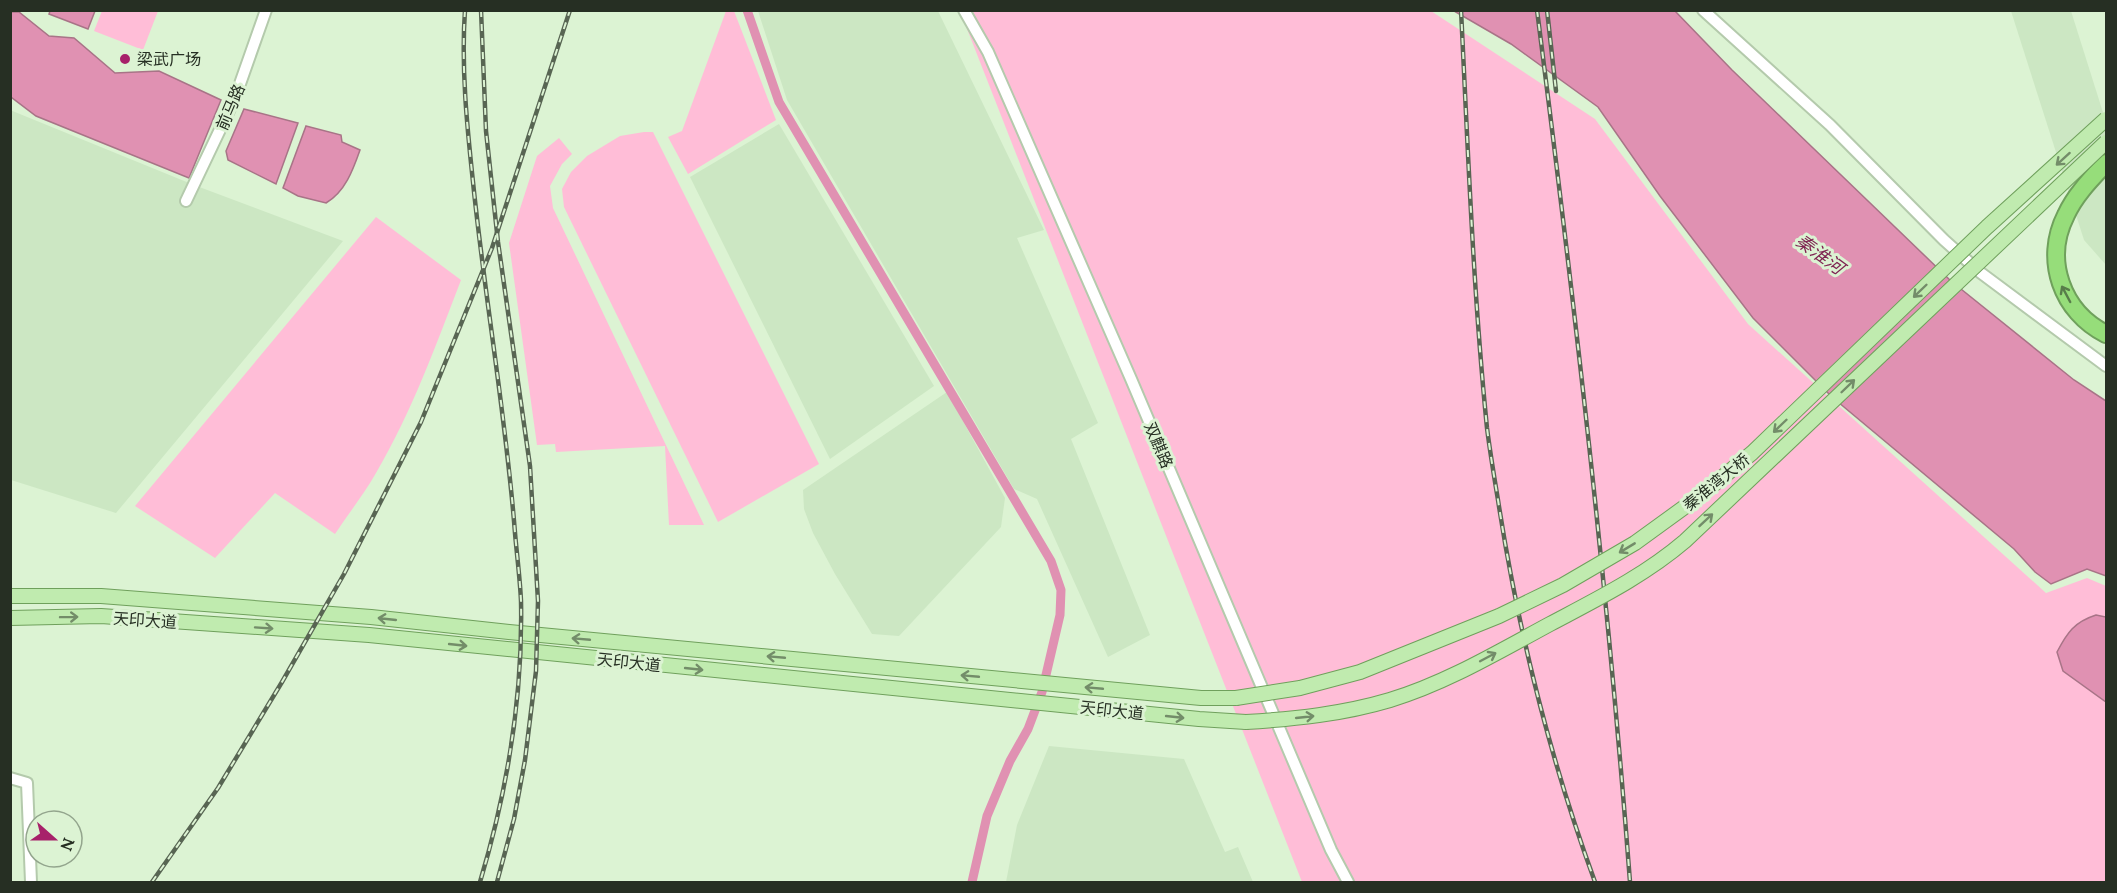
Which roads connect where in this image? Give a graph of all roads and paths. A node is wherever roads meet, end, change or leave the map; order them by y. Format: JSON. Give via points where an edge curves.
{"nodes":[{"id":1,"x":266,"y":10,"type":"edge"},
{"id":2,"x":964,"y":10,"type":"edge"},
{"id":3,"x":1703,"y":10,"type":"edge"},
{"id":4,"x":2106,"y":119,"type":"edge"},
{"id":5,"x":2106,"y":142,"type":"edge"},
{"id":6,"x":2106,"y":164,"type":"edge"},
{"id":7,"x":186,"y":201,"type":"dead end"},
{"id":8,"x":2106,"y":334,"type":"edge"},
{"id":9,"x":2106,"y":366,"type":"edge"},
{"id":10,"x":10,"y":596,"type":"edge"},
{"id":11,"x":10,"y":618,"type":"edge"},
{"id":12,"x":1236,"y":698,"type":"joint"},
{"id":13,"x":1246,"y":722,"type":"joint"},
{"id":14,"x":10,"y":778,"type":"edge"},
{"id":15,"x":31,"y":882,"type":"edge"},
{"id":16,"x":1348,"y":882,"type":"edge"}],
"edges":[{"from":1,"to":7,"type":"street","name":"前马路","via":[[235,98]]},
{"from":2,"to":16,"type":"street","name":"双麒路","via":[[988,52]]},
{"from":3,"to":9,"type":"street","via":[[1830,125],[1959,253]]},
{"from":4,"to":12,"type":"main road","name":"秦淮湾大桥","one_way":true,"bridge":true,"via":[[1987,227],[1752,453],[1635,543],[1499,616],[1360,672],[1300,688]]},
{"from":13,"to":5,"type":"main road","name":"秦淮湾大桥","one_way":true,"bridge":true,"via":[[1332,714],[1419,690],[1654,566]]},
{"from":8,"to":6,"type":"highway","one_way":true,"via":[[2072,305],[2059,281],[2056,261],[2057,241],[2066,214]]},
{"from":12,"to":10,"type":"main road","name":"天印大道","one_way":true,"via":[[1201,698],[371,617],[101,596]]},
{"from":11,"to":13,"type":"main road","name":"天印大道","one_way":true,"via":[[101,616],[369,635]]},
{"from":14,"to":15,"type":"street","via":[[27,783]]}]}
